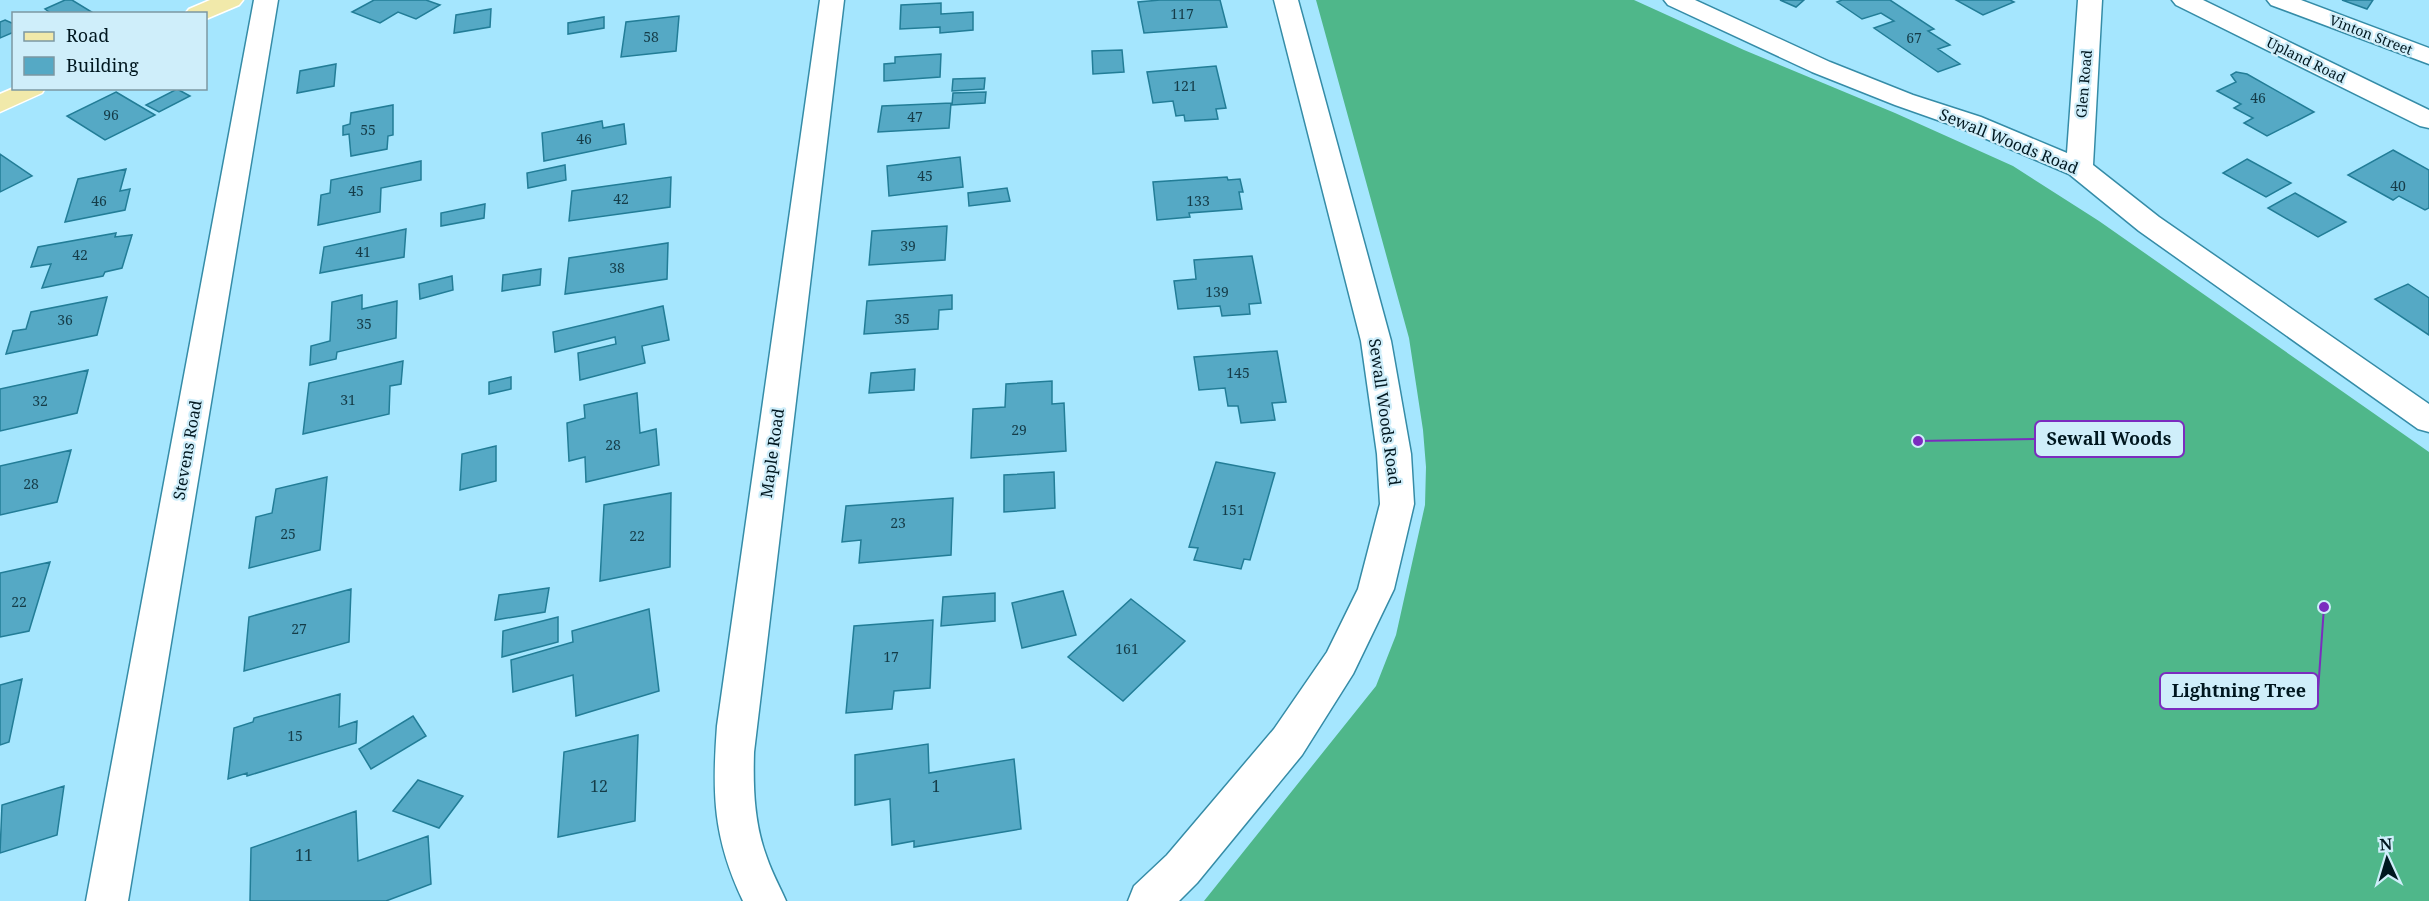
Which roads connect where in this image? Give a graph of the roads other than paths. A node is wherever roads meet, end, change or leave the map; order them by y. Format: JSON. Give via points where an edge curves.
{"nodes":[{"id":1,"x":231,"y":0,"type":"edge"},
{"id":2,"x":266,"y":0,"type":"edge"},
{"id":3,"x":832,"y":0,"type":"edge"},
{"id":4,"x":1286,"y":0,"type":"edge"},
{"id":5,"x":1676,"y":0,"type":"edge"},
{"id":6,"x":2090,"y":0,"type":"edge"},
{"id":7,"x":2184,"y":0,"type":"edge"},
{"id":8,"x":2279,"y":0,"type":"edge"},
{"id":9,"x":202,"y":12,"type":"edge"},
{"id":10,"x":2429,"y":57,"type":"edge"},
{"id":11,"x":29,"y":90,"type":"edge"},
{"id":12,"x":0,"y":104,"type":"edge"},
{"id":13,"x":2429,"y":120,"type":"edge"},
{"id":14,"x":2079,"y":168,"type":"junction"},
{"id":15,"x":2429,"y":420,"type":"edge"},
{"id":16,"x":107,"y":901,"type":"edge"},
{"id":17,"x":765,"y":901,"type":"edge"},
{"id":18,"x":1149,"y":901,"type":"edge"}],
"edges":[{"from":1,"to":9,"type":"main road"},
{"from":2,"to":16,"type":"street","name":"Stevens Road"},
{"from":3,"to":17,"type":"street","name":"Maple Road","via":[[735,749],[733,805],[738,839]]},
{"from":4,"to":18,"type":"street","name":"Sewall Woods Road","via":[[1377,341],[1394,454],[1397,504],[1376,589],[1340,663],[1288,742],[1182,869]]},
{"from":5,"to":14,"type":"street","name":"Sewall Woods Road","via":[[1821,67]]},
{"from":6,"to":14,"type":"street","name":"Glen Road"},
{"from":7,"to":13,"type":"street","name":"Upland Road"},
{"from":8,"to":10,"type":"street","name":"Vinton Street"},
{"from":11,"to":12,"type":"main road"},
{"from":14,"to":15,"type":"street","name":"Sewall Woods Road","via":[[2149,224]]}]}
